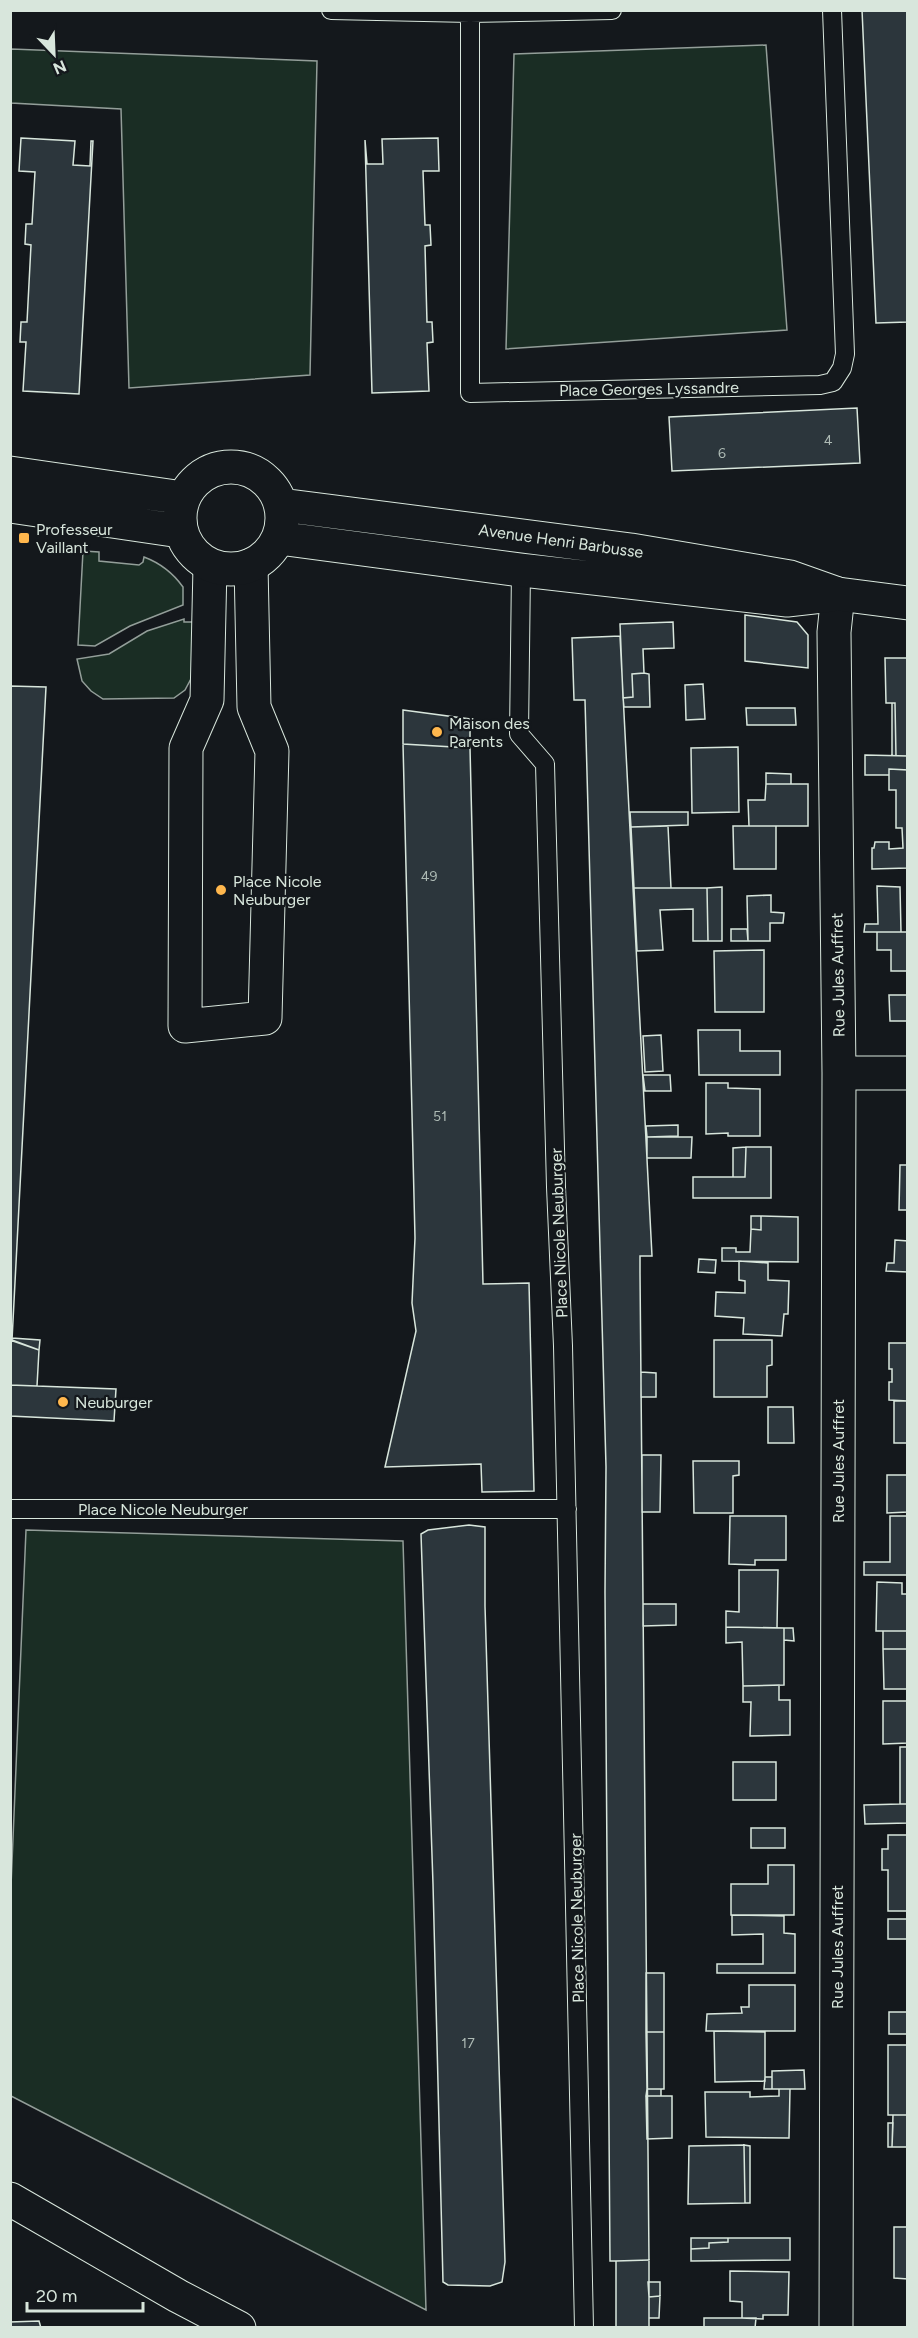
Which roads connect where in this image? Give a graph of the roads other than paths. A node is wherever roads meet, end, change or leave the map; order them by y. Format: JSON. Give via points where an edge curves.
{"nodes":[{"id":1,"x":331,"y":10,"type":"edge"},
{"id":2,"x":612,"y":10,"type":"edge"},
{"id":3,"x":832,"y":10,"type":"edge"},
{"id":4,"x":470,"y":13,"type":"junction"},
{"id":5,"x":10,"y":473,"type":"edge"},
{"id":6,"x":183,"y":498,"type":"junction"},
{"id":7,"x":281,"y":505,"type":"junction"},
{"id":8,"x":10,"y":506,"type":"edge"},
{"id":9,"x":180,"y":531,"type":"junction"},
{"id":10,"x":279,"y":538,"type":"junction"},
{"id":11,"x":251,"y":565,"type":"junction"},
{"id":12,"x":210,"y":566,"type":"junction"},
{"id":13,"x":521,"y":570,"type":"junction"},
{"id":14,"x":838,"y":594,"type":"junction"},
{"id":15,"x":908,"y":603,"type":"edge"},
{"id":16,"x":839,"y":1073,"type":"junction"},
{"id":17,"x":908,"y":1073,"type":"edge"},
{"id":18,"x":10,"y":1509,"type":"edge"},
{"id":19,"x":567,"y":1509,"type":"junction"},
{"id":20,"x":10,"y":2199,"type":"edge"},
{"id":21,"x":239,"y":2328,"type":"edge"},
{"id":22,"x":584,"y":2328,"type":"edge"},
{"id":23,"x":836,"y":2328,"type":"edge"}],
"edges":[{"from":1,"to":4,"type":"lane"},
{"from":2,"to":4,"type":"lane"},
{"from":3,"to":4,"type":"lane","name":"Place Georges Lyssandre","via":[[845,346],[842,368],[834,382],[470,393]]},
{"from":5,"to":6,"type":"street"},
{"from":6,"to":7,"type":"street","via":[[199,477],[222,467],[248,469],[269,483]]},
{"from":6,"to":9,"type":"street"},
{"from":7,"to":10,"type":"street","via":[[283,522]]},
{"from":7,"to":14,"type":"street","name":"Avenue Henri Barbusse","via":[[631,550],[790,577]]},
{"from":8,"to":9,"type":"street"},
{"from":9,"to":12,"type":"street","via":[[191,551]]},
{"from":10,"to":11,"type":"street","via":[[268,554]]},
{"from":10,"to":13,"type":"street","name":"Avenue Henri Barbusse"},
{"from":11,"to":12,"type":"street","via":[[231,570]]},
{"from":11,"to":12,"type":"street","via":[[254,707],[272,751],[265,1018],[185,1026],[186,748],[207,700]]},
{"from":13,"to":14,"type":"street","name":"Avenue Henri Barbusse","via":[[787,600]]},
{"from":13,"to":19,"type":"lane","name":"Place Nicole Neuburger","via":[[519,734],[544,764]]},
{"from":14,"to":15,"type":"street","name":"Avenue Henri Barbusse"},
{"from":14,"to":16,"type":"street","name":"Rue Jules Auffret","via":[[834,632]]},
{"from":16,"to":17,"type":"street"},
{"from":16,"to":23,"type":"street","name":"Rue Jules Auffret"},
{"from":18,"to":19,"type":"lane","name":"Place Nicole Neuburger"},
{"from":19,"to":22,"type":"lane","name":"Place Nicole Neuburger"},
{"from":20,"to":21,"type":"street"}]}
